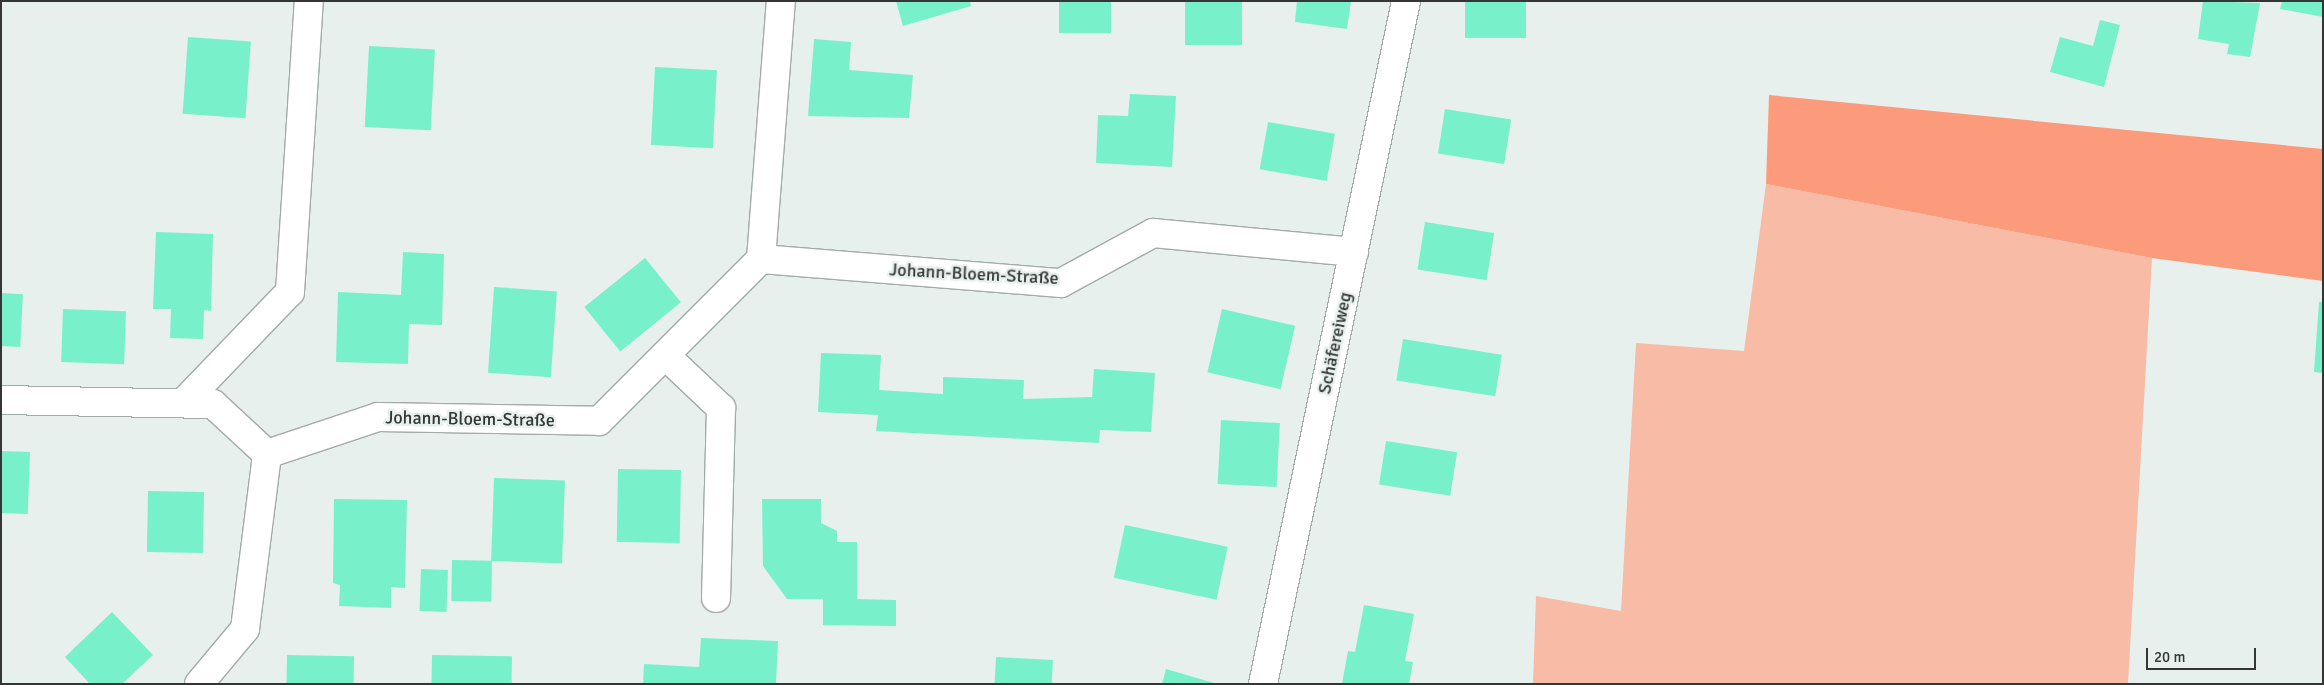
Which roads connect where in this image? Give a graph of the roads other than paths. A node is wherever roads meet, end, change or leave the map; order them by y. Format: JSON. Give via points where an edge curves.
{"nodes":[{"id":1,"x":309,"y":1,"type":"edge"},
{"id":2,"x":781,"y":1,"type":"edge"},
{"id":3,"x":1406,"y":1,"type":"edge"},
{"id":4,"x":1354,"y":252,"type":"junction"},
{"id":5,"x":761,"y":259,"type":"junction"},
{"id":6,"x":666,"y":356,"type":"junction"},
{"id":7,"x":1,"y":400,"type":"edge"},
{"id":8,"x":183,"y":403,"type":"junction"},
{"id":9,"x":266,"y":454,"type":"junction"},
{"id":10,"x":716,"y":598,"type":"dead end"},
{"id":11,"x":199,"y":684,"type":"edge"},
{"id":12,"x":1263,"y":684,"type":"edge"}],
"edges":[{"from":1,"to":8,"type":"street","via":[[290,292]]},
{"from":2,"to":5,"type":"street"},
{"from":3,"to":4,"type":"street","name":"Schäfereiweg"},
{"from":4,"to":5,"type":"street","name":"Johann-Bloem-Straße","via":[[1153,233],[1061,283]]},
{"from":4,"to":12,"type":"street","name":"Schäfereiweg"},
{"from":5,"to":6,"type":"street","name":"Johann-Bloem-Straße"},
{"from":6,"to":9,"type":"street","name":"Johann-Bloem-Straße","via":[[599,421],[378,417]]},
{"from":6,"to":10,"type":"street","via":[[721,408]]},
{"from":7,"to":8,"type":"street"},
{"from":8,"to":9,"type":"street","via":[[213,404]]},
{"from":9,"to":11,"type":"street","via":[[245,629]]}]}
